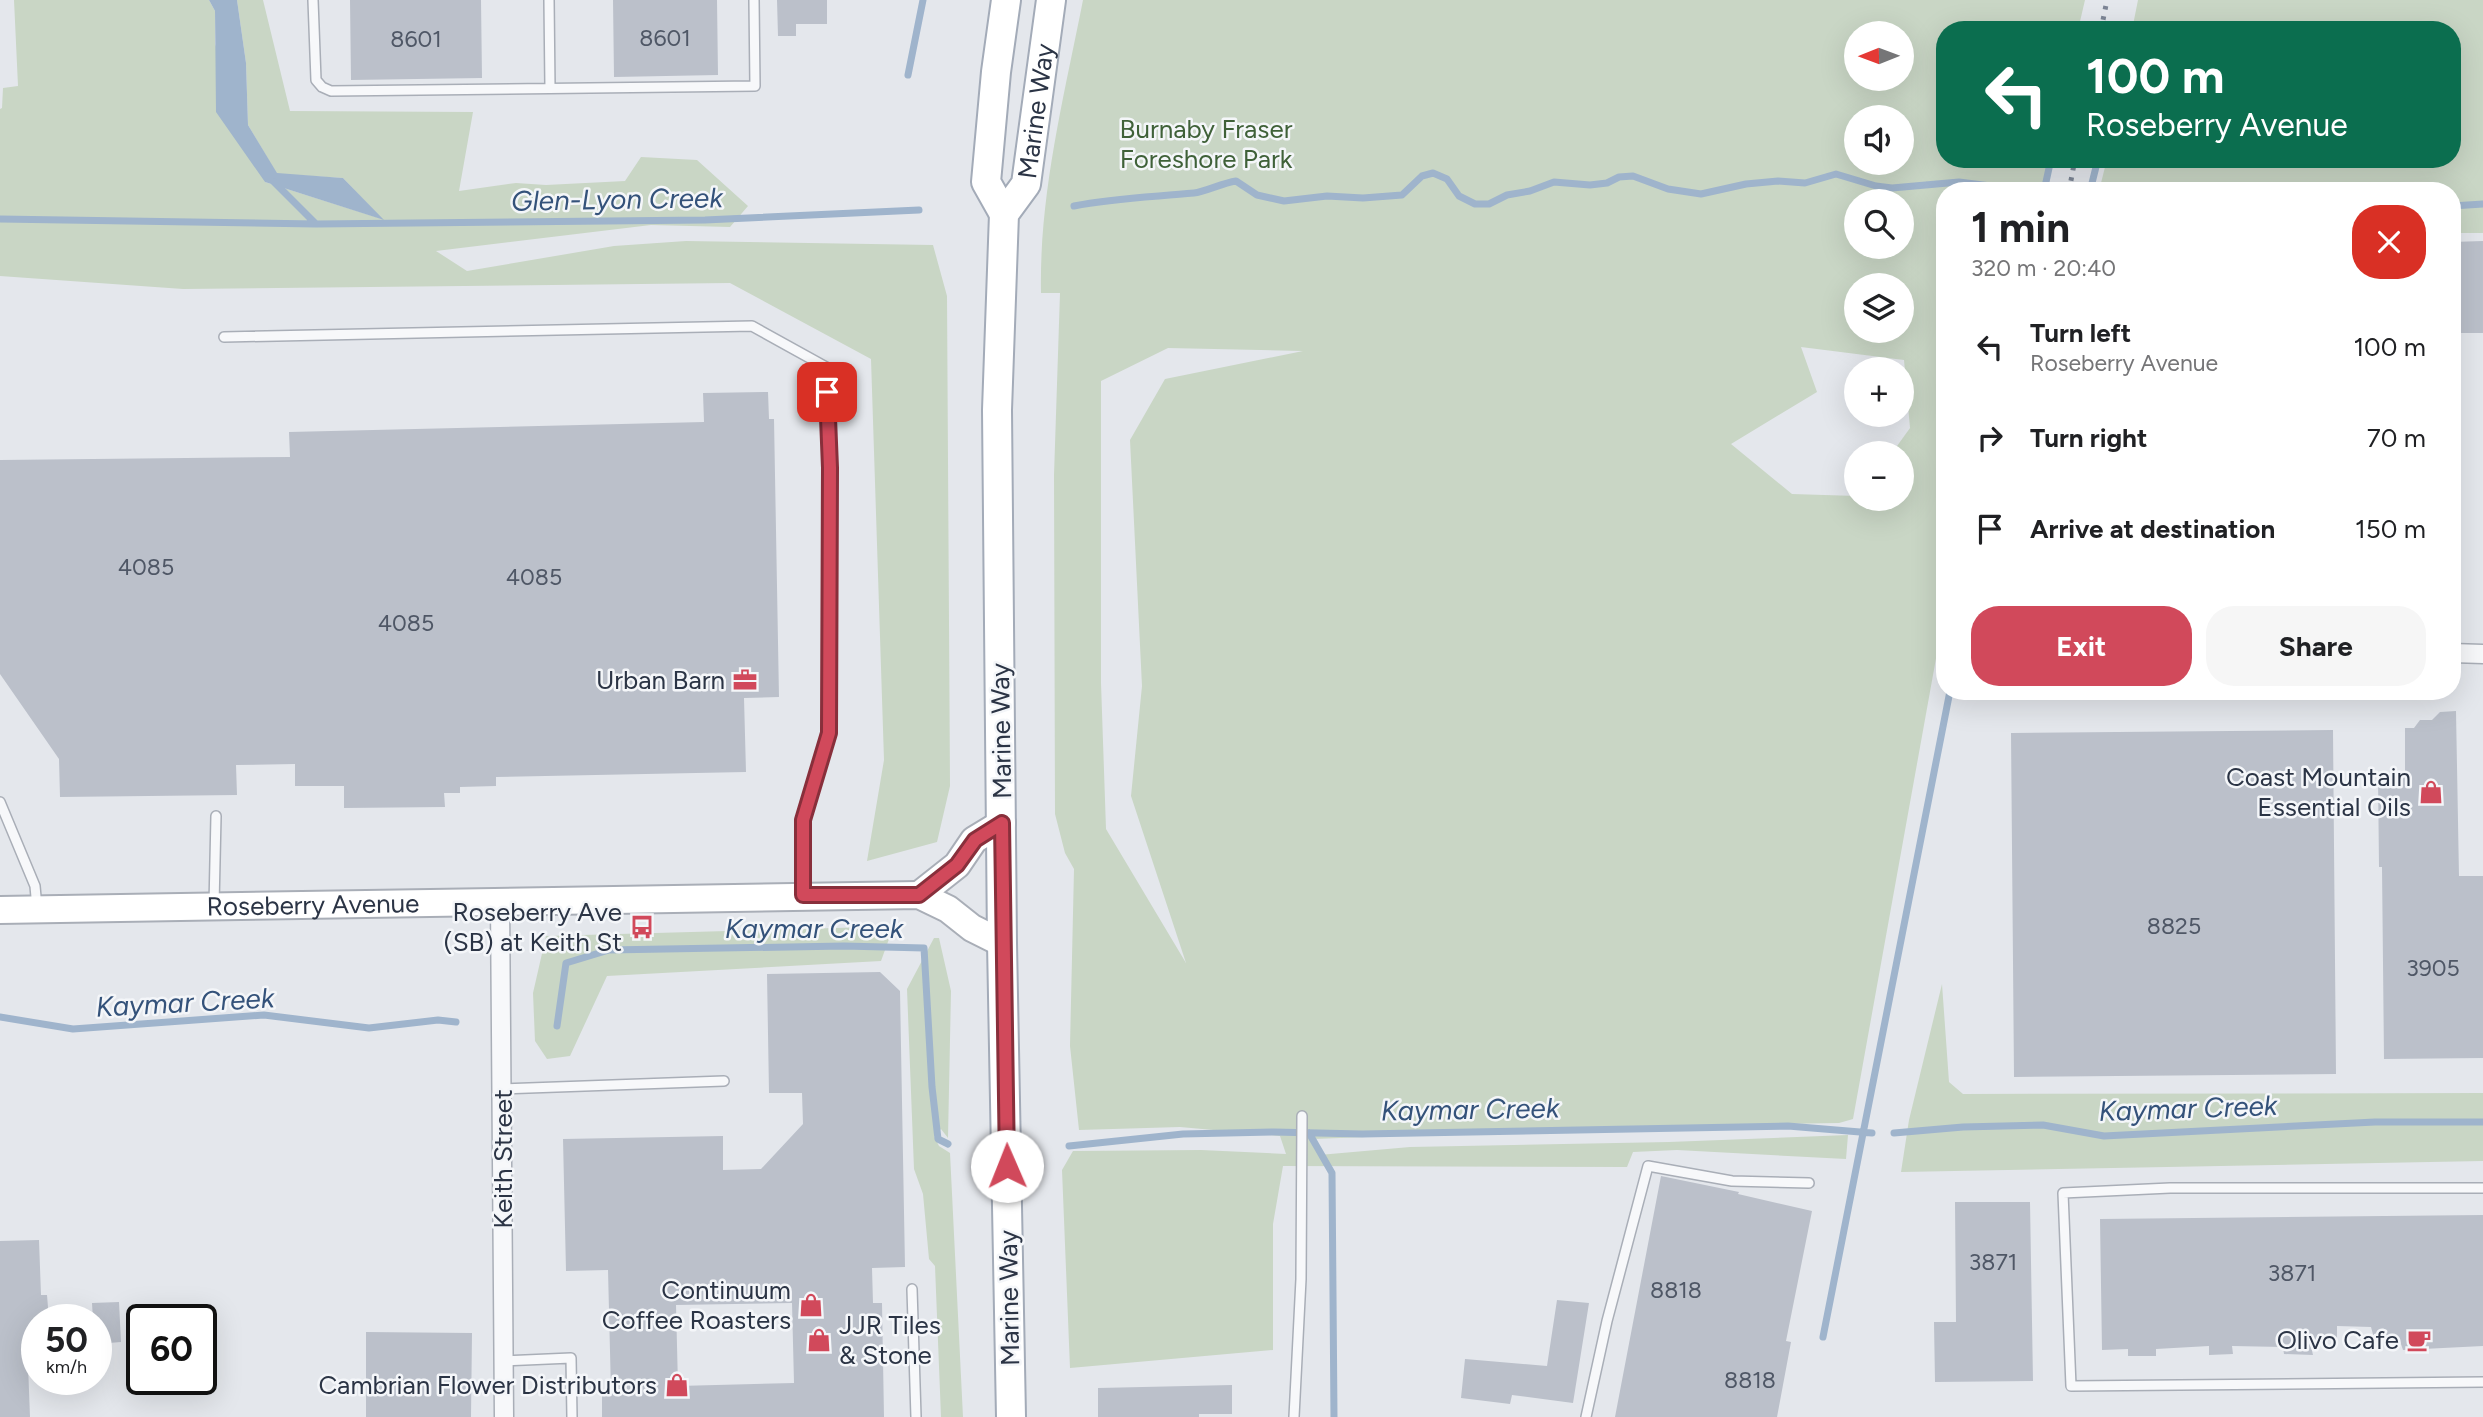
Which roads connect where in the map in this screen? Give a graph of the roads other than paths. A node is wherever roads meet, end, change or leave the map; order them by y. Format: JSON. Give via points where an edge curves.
{"nodes":[{"id":1,"x":313,"y":0,"type":"edge"},
{"id":2,"x":549,"y":0,"type":"edge"},
{"id":3,"x":754,"y":0,"type":"edge"},
{"id":4,"x":1006,"y":0,"type":"edge"},
{"id":5,"x":1051,"y":0,"type":"edge"},
{"id":6,"x":550,"y":88,"type":"junction"},
{"id":7,"x":1003,"y":214,"type":"junction"},
{"id":8,"x":224,"y":337,"type":"dead end"},
{"id":9,"x":2461,"y":653,"type":"edge"},
{"id":10,"x":2483,"y":654,"type":"edge"},
{"id":11,"x":0,"y":802,"type":"edge"},
{"id":12,"x":216,"y":816,"type":"dead end"},
{"id":13,"x":1002,"y":823,"type":"junction"},
{"id":14,"x":803,"y":895,"type":"junction"},
{"id":15,"x":919,"y":895,"type":"junction"},
{"id":16,"x":500,"y":902,"type":"junction"},
{"id":17,"x":215,"y":905,"type":"junction"},
{"id":18,"x":37,"y":909,"type":"junction"},
{"id":19,"x":0,"y":910,"type":"edge"},
{"id":20,"x":1002,"y":943,"type":"junction"},
{"id":21,"x":724,"y":1081,"type":"dead end"},
{"id":22,"x":503,"y":1089,"type":"junction"},
{"id":23,"x":1302,"y":1116,"type":"dead end"},
{"id":24,"x":1809,"y":1183,"type":"dead end"},
{"id":25,"x":2483,"y":1188,"type":"edge"},
{"id":26,"x":912,"y":1289,"type":"dead end"},
{"id":27,"x":503,"y":1361,"type":"junction"},
{"id":28,"x":2483,"y":1382,"type":"edge"},
{"id":29,"x":504,"y":1417,"type":"edge"},
{"id":30,"x":572,"y":1417,"type":"edge"},
{"id":31,"x":916,"y":1417,"type":"edge"},
{"id":32,"x":1011,"y":1417,"type":"edge"},
{"id":33,"x":1294,"y":1417,"type":"edge"},
{"id":34,"x":1586,"y":1417,"type":"edge"}],
"edges":[{"from":1,"to":6,"type":"lane","via":[[316,80],[331,91]]},
{"from":2,"to":6,"type":"lane"},
{"from":3,"to":6,"type":"lane","via":[[755,86]]},
{"from":4,"to":7,"type":"main road","name":"Marine Way","via":[[986,183]]},
{"from":5,"to":7,"type":"main road","name":"Marine Way","via":[[1026,184]]},
{"from":7,"to":13,"type":"main road","name":"Marine Way","via":[[997,410]]},
{"from":8,"to":14,"type":"lane","via":[[752,326],[826,367],[829,733],[803,820]]},
{"from":9,"to":10,"type":"street"},
{"from":11,"to":18,"type":"lane","via":[[35,886]]},
{"from":12,"to":17,"type":"lane"},
{"from":13,"to":15,"type":"street","via":[[975,840],[957,865]]},
{"from":13,"to":20,"type":"main road","name":"Marine Way"},
{"from":14,"to":15,"type":"street","name":"Roseberry Avenue"},
{"from":14,"to":16,"type":"street","name":"Roseberry Avenue"},
{"from":15,"to":20,"type":"street","name":"Roseberry Avenue"},
{"from":16,"to":17,"type":"street","name":"Roseberry Avenue"},
{"from":16,"to":22,"type":"street","name":"Keith Street"},
{"from":17,"to":18,"type":"street","name":"Roseberry Avenue"},
{"from":18,"to":19,"type":"street","name":"Roseberry Avenue"},
{"from":20,"to":32,"type":"main road","name":"Marine Way"},
{"from":21,"to":22,"type":"lane"},
{"from":22,"to":27,"type":"street","name":"Keith Street"},
{"from":23,"to":33,"type":"lane"},
{"from":24,"to":34,"type":"lane","via":[[1732,1181],[1648,1166]]},
{"from":25,"to":28,"type":"lane","via":[[2170,1188],[2063,1193],[2071,1387]]},
{"from":26,"to":31,"type":"lane"},
{"from":27,"to":29,"type":"street","name":"Keith Street"},
{"from":27,"to":30,"type":"lane","via":[[571,1358]]}]}
